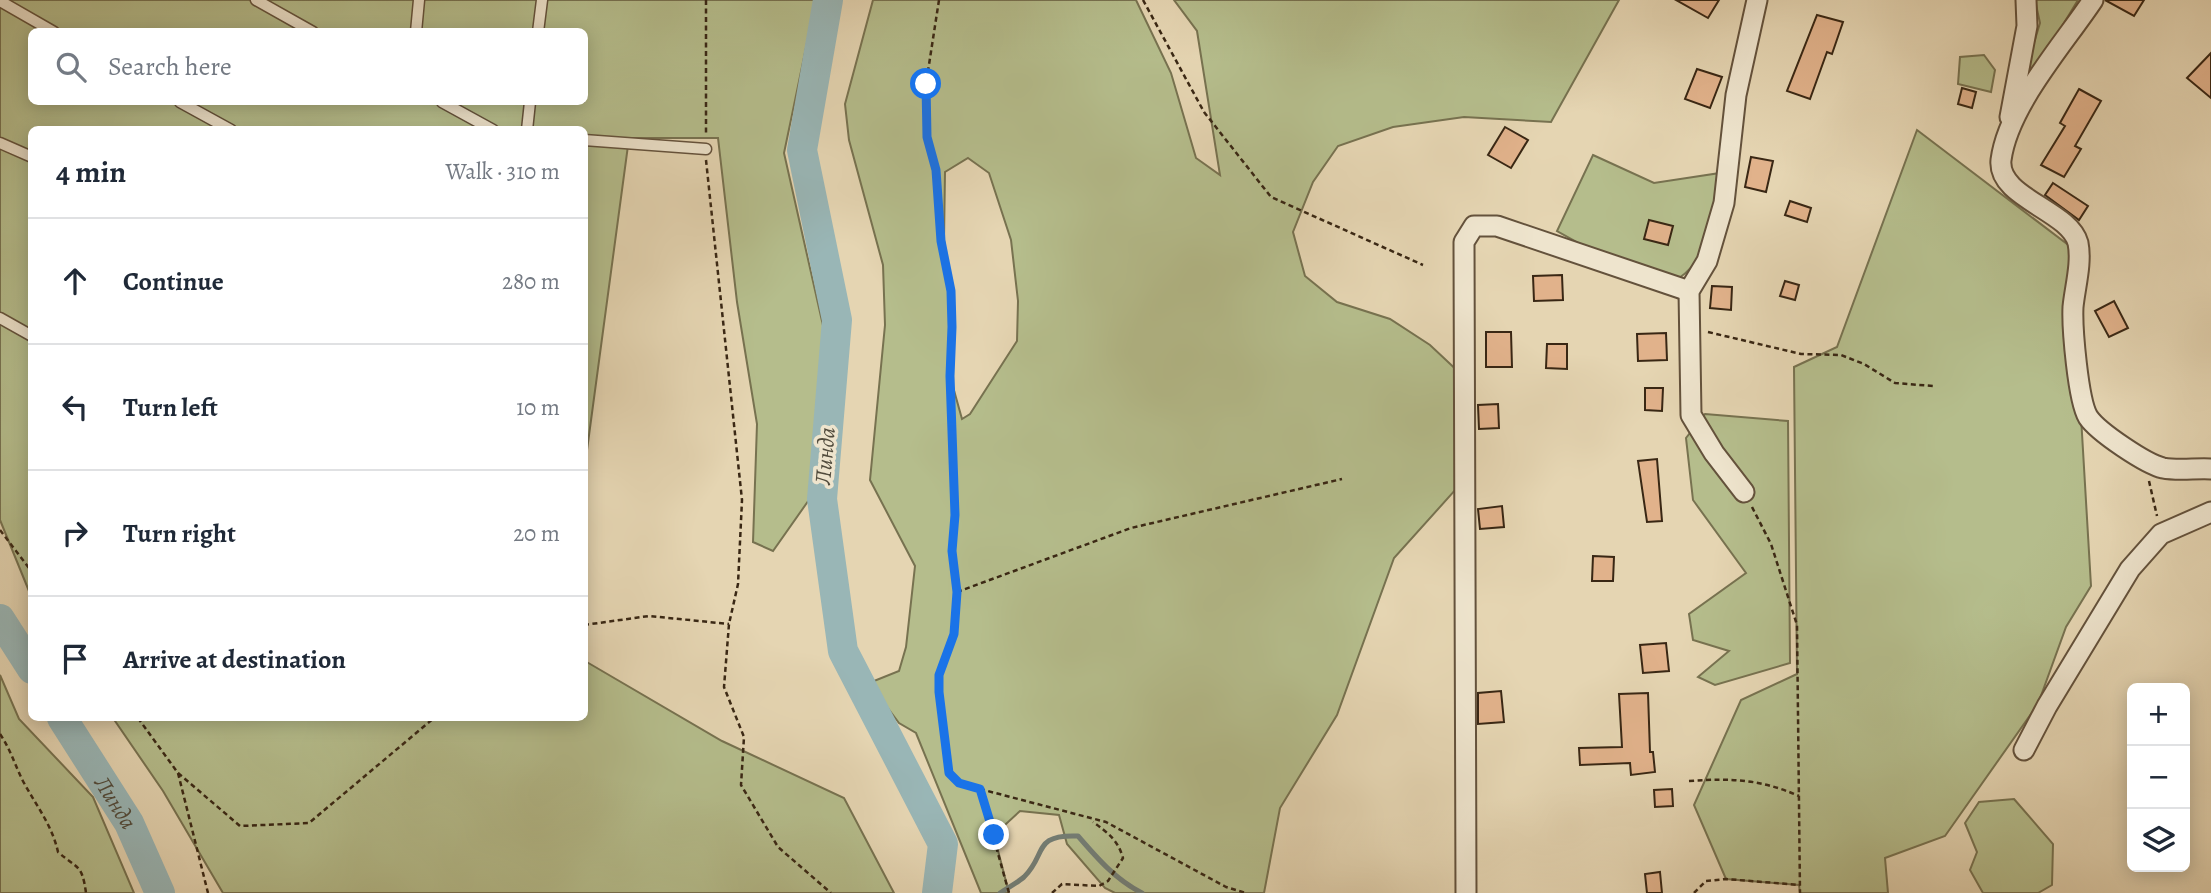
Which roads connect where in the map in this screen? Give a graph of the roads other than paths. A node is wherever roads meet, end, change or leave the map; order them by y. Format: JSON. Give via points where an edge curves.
{"nodes":[{"id":1,"x":256,"y":0,"type":"edge"},
{"id":2,"x":419,"y":0,"type":"edge"},
{"id":3,"x":542,"y":0,"type":"edge"},
{"id":4,"x":1757,"y":0,"type":"edge"},
{"id":5,"x":2026,"y":0,"type":"edge"},
{"id":6,"x":2093,"y":0,"type":"edge"},
{"id":7,"x":0,"y":1,"type":"edge"},
{"id":8,"x":47,"y":28,"type":"edge"},
{"id":9,"x":306,"y":28,"type":"edge"},
{"id":10,"x":416,"y":28,"type":"edge"},
{"id":11,"x":538,"y":28,"type":"edge"},
{"id":12,"x":185,"y":105,"type":"edge"},
{"id":13,"x":447,"y":105,"type":"edge"},
{"id":14,"x":530,"y":105,"type":"edge"},
{"id":15,"x":224,"y":126,"type":"edge"},
{"id":16,"x":486,"y":126,"type":"edge"},
{"id":17,"x":527,"y":126,"type":"edge"},
{"id":18,"x":2007,"y":132,"type":"junction"},
{"id":19,"x":588,"y":140,"type":"edge"},
{"id":20,"x":0,"y":142,"type":"edge"},
{"id":21,"x":706,"y":149,"type":"road end"},
{"id":22,"x":28,"y":155,"type":"edge"},
{"id":23,"x":1689,"y":291,"type":"junction"},
{"id":24,"x":0,"y":318,"type":"edge"},
{"id":25,"x":28,"y":334,"type":"edge"},
{"id":26,"x":2211,"y":469,"type":"edge"},
{"id":27,"x":1744,"y":492,"type":"road end"},
{"id":28,"x":2211,"y":512,"type":"edge"},
{"id":29,"x":2024,"y":750,"type":"dead end"},
{"id":30,"x":1466,"y":893,"type":"edge"}],
"edges":[{"from":1,"to":9,"type":"lane"},
{"from":2,"to":10,"type":"lane"},
{"from":3,"to":11,"type":"lane"},
{"from":4,"to":23,"type":"street","via":[[1736,94],[1724,203],[1707,261]]},
{"from":5,"to":18,"type":"street","via":[[2027,26]]},
{"from":6,"to":18,"type":"street"},
{"from":7,"to":8,"type":"lane"},
{"from":12,"to":15,"type":"lane"},
{"from":13,"to":16,"type":"lane"},
{"from":14,"to":17,"type":"lane"},
{"from":18,"to":26,"type":"street","via":[[2000,164],[2012,187],[2060,221],[2077,240],[2076,360],[2088,417],[2111,438],[2162,468]]},
{"from":19,"to":21,"type":"lane"},
{"from":20,"to":22,"type":"lane"},
{"from":23,"to":27,"type":"street","via":[[1691,415]]},
{"from":23,"to":30,"type":"street","via":[[1497,226],[1474,226],[1464,242]]},
{"from":24,"to":25,"type":"lane"},
{"from":28,"to":29,"type":"street","via":[[2161,534],[2130,569]]}]}
